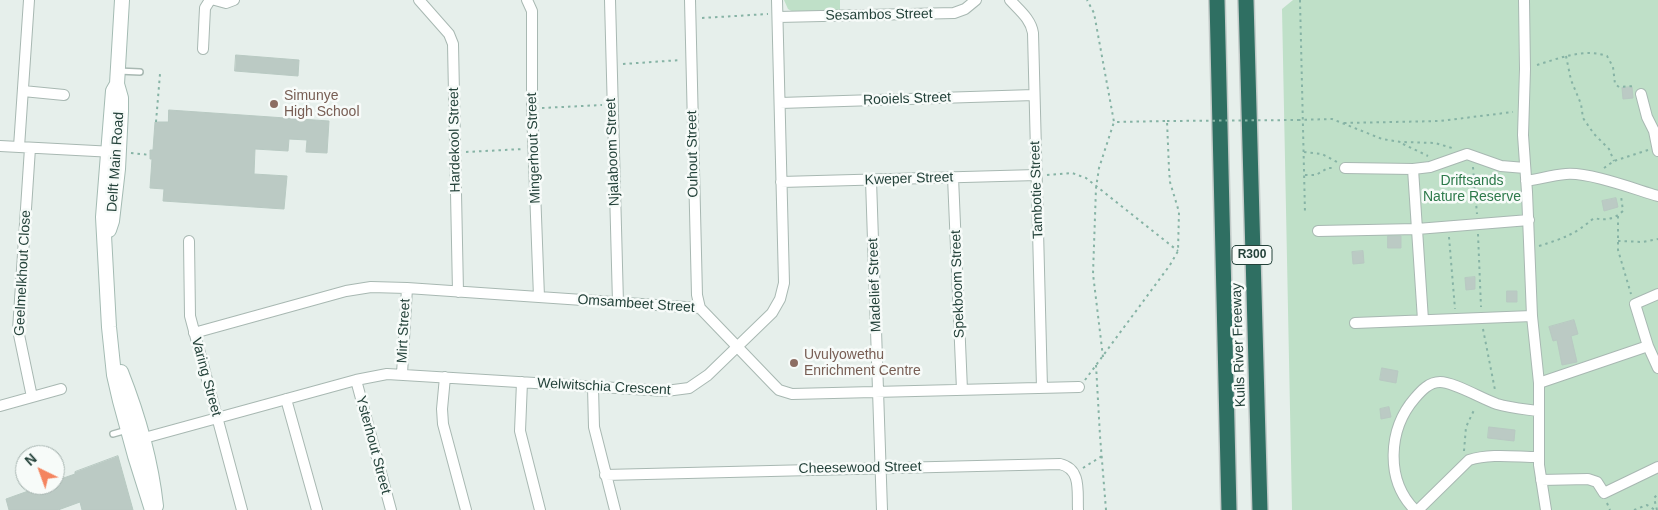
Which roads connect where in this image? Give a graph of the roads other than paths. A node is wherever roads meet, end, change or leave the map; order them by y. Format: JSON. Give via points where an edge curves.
{"nodes":[{"id":1,"x":29,"y":0,"type":"edge"},
{"id":2,"x":210,"y":0,"type":"edge"},
{"id":3,"x":215,"y":0,"type":"edge"},
{"id":4,"x":234,"y":0,"type":"edge"},
{"id":5,"x":419,"y":0,"type":"edge"},
{"id":6,"x":527,"y":0,"type":"edge"},
{"id":7,"x":610,"y":0,"type":"edge"},
{"id":8,"x":690,"y":0,"type":"edge"},
{"id":9,"x":777,"y":0,"type":"edge"},
{"id":10,"x":976,"y":0,"type":"edge"},
{"id":11,"x":1010,"y":0,"type":"edge"},
{"id":12,"x":1217,"y":0,"type":"edge"},
{"id":13,"x":1246,"y":0,"type":"edge"},
{"id":14,"x":1524,"y":0,"type":"edge"},
{"id":15,"x":122,"y":3,"type":"edge"},
{"id":16,"x":778,"y":15,"type":"junction"},
{"id":17,"x":203,"y":49,"type":"dead end"},
{"id":18,"x":140,"y":72,"type":"dead end"},
{"id":19,"x":117,"y":77,"type":"junction"},
{"id":20,"x":23,"y":92,"type":"junction"},
{"id":21,"x":1641,"y":94,"type":"road end"},
{"id":22,"x":64,"y":95,"type":"dead end"},
{"id":23,"x":1034,"y":95,"type":"junction"},
{"id":24,"x":780,"y":103,"type":"junction"},
{"id":25,"x":1656,"y":130,"type":"edge"},
{"id":26,"x":0,"y":146,"type":"edge"},
{"id":27,"x":19,"y":147,"type":"junction"},
{"id":28,"x":30,"y":148,"type":"junction"},
{"id":29,"x":1658,"y":149,"type":"edge"},
{"id":30,"x":113,"y":152,"type":"junction"},
{"id":31,"x":1345,"y":168,"type":"road end"},
{"id":32,"x":1525,"y":168,"type":"junction"},
{"id":33,"x":1413,"y":169,"type":"junction"},
{"id":34,"x":1037,"y":175,"type":"junction"},
{"id":35,"x":953,"y":177,"type":"junction"},
{"id":36,"x":871,"y":180,"type":"junction"},
{"id":37,"x":1526,"y":181,"type":"junction"},
{"id":38,"x":781,"y":182,"type":"junction"},
{"id":39,"x":1658,"y":196,"type":"edge"},
{"id":40,"x":1529,"y":220,"type":"junction"},
{"id":41,"x":1417,"y":229,"type":"junction"},
{"id":42,"x":1318,"y":232,"type":"dead end"},
{"id":43,"x":189,"y":241,"type":"dead end"},
{"id":44,"x":407,"y":288,"type":"junction"},
{"id":45,"x":458,"y":292,"type":"junction"},
{"id":46,"x":1658,"y":294,"type":"edge"},
{"id":47,"x":539,"y":297,"type":"junction"},
{"id":48,"x":618,"y":303,"type":"junction"},
{"id":49,"x":700,"y":308,"type":"junction"},
{"id":50,"x":1532,"y":316,"type":"junction"},
{"id":51,"x":1423,"y":320,"type":"junction"},
{"id":52,"x":1355,"y":323,"type":"dead end"},
{"id":53,"x":194,"y":333,"type":"junction"},
{"id":54,"x":738,"y":346,"type":"junction"},
{"id":55,"x":1648,"y":346,"type":"junction"},
{"id":56,"x":1658,"y":368,"type":"edge"},
{"id":57,"x":402,"y":374,"type":"junction"},
{"id":58,"x":445,"y":377,"type":"junction"},
{"id":59,"x":356,"y":380,"type":"junction"},
{"id":60,"x":522,"y":382,"type":"junction"},
{"id":61,"x":1540,"y":383,"type":"junction"},
{"id":62,"x":593,"y":387,"type":"junction"},
{"id":63,"x":1079,"y":387,"type":"road end"},
{"id":64,"x":1042,"y":388,"type":"junction"},
{"id":65,"x":61,"y":389,"type":"dead end"},
{"id":66,"x":962,"y":390,"type":"junction"},
{"id":67,"x":878,"y":392,"type":"junction"},
{"id":68,"x":32,"y":397,"type":"junction"},
{"id":69,"x":286,"y":399,"type":"junction"},
{"id":70,"x":0,"y":406,"type":"edge"},
{"id":71,"x":1538,"y":411,"type":"junction"},
{"id":72,"x":217,"y":418,"type":"junction"},
{"id":73,"x":113,"y":434,"type":"dead end"},
{"id":74,"x":135,"y":434,"type":"junction"},
{"id":75,"x":1538,"y":457,"type":"junction"},
{"id":76,"x":1658,"y":467,"type":"edge"},
{"id":77,"x":881,"y":468,"type":"junction"},
{"id":78,"x":605,"y":475,"type":"junction"},
{"id":79,"x":1541,"y":480,"type":"junction"},
{"id":80,"x":152,"y":510,"type":"edge"},
{"id":81,"x":157,"y":510,"type":"edge"},
{"id":82,"x":242,"y":510,"type":"edge"},
{"id":83,"x":317,"y":510,"type":"edge"},
{"id":84,"x":391,"y":510,"type":"edge"},
{"id":85,"x":466,"y":510,"type":"edge"},
{"id":86,"x":540,"y":510,"type":"edge"},
{"id":87,"x":615,"y":510,"type":"edge"},
{"id":88,"x":882,"y":510,"type":"edge"},
{"id":89,"x":1078,"y":510,"type":"edge"},
{"id":90,"x":1229,"y":510,"type":"edge"},
{"id":91,"x":1260,"y":510,"type":"edge"},
{"id":92,"x":1416,"y":510,"type":"edge"},
{"id":93,"x":1546,"y":510,"type":"edge"}],
"edges":[{"from":1,"to":20,"type":"street"},
{"from":2,"to":17,"type":"street","via":[[205,8]]},
{"from":3,"to":4,"type":"street","via":[[226,3]]},
{"from":5,"to":45,"type":"street","name":"Hardekool Street","via":[[449,34],[453,44]]},
{"from":6,"to":47,"type":"street","name":"Mingerhout Street","via":[[532,11]]},
{"from":7,"to":48,"type":"street","name":"Njalaboom Street"},
{"from":8,"to":49,"type":"street","name":"Ouhout Street","via":[[697,295]]},
{"from":9,"to":16,"type":"street","name":"Welwitschia Crescent"},
{"from":10,"to":16,"type":"street","name":"Sesambos Street","via":[[954,13]]},
{"from":11,"to":23,"type":"street","name":"Tambotie Street","via":[[1032,28]]},
{"from":12,"to":90,"type":"highway","name":"Kuils River Freeway","number":"R300"},
{"from":13,"to":91,"type":"highway","name":"Kuils River Freeway","number":"R300"},
{"from":14,"to":32,"type":"street"},
{"from":15,"to":19,"type":"street","name":"Delft Main Road"},
{"from":16,"to":24,"type":"street","name":"Welwitschia Crescent"},
{"from":18,"to":19,"type":"lane"},
{"from":19,"to":30,"type":"street","name":"Delft Main Road","via":[[121,111]]},
{"from":20,"to":22,"type":"street"},
{"from":20,"to":27,"type":"street"},
{"from":21,"to":25,"type":"street","via":[[1647,117]]},
{"from":23,"to":24,"type":"street","name":"Rooiels Street"},
{"from":23,"to":34,"type":"street","name":"Tambotie Street"},
{"from":24,"to":38,"type":"street","name":"Welwitschia Crescent"},
{"from":25,"to":29,"type":"street"},
{"from":26,"to":27,"type":"street"},
{"from":27,"to":28,"type":"street"},
{"from":28,"to":30,"type":"street"},
{"from":28,"to":68,"type":"street","name":"Geelmelkhout Close","via":[[18,330]]},
{"from":30,"to":74,"type":"street","name":"Delft Main Road","via":[[112,221],[105,240],[106,298],[114,375]]},
{"from":31,"to":33,"type":"street"},
{"from":32,"to":33,"type":"street","via":[[1501,166],[1470,155]]},
{"from":32,"to":37,"type":"street"},
{"from":33,"to":41,"type":"street"},
{"from":34,"to":35,"type":"street","name":"Kweper Street"},
{"from":34,"to":64,"type":"street","name":"Tambotie Street"},
{"from":35,"to":36,"type":"street","name":"Kweper Street"},
{"from":35,"to":66,"type":"street","name":"Spekboom Street"},
{"from":36,"to":38,"type":"street","name":"Kweper Street"},
{"from":36,"to":67,"type":"street","name":"Madelief Street"},
{"from":37,"to":39,"type":"street","via":[[1566,174],[1590,177]]},
{"from":37,"to":40,"type":"street"},
{"from":38,"to":54,"type":"street","name":"Welwitschia Crescent","via":[[784,283],[780,299],[772,313]]},
{"from":40,"to":41,"type":"street"},
{"from":40,"to":50,"type":"street"},
{"from":41,"to":42,"type":"street"},
{"from":41,"to":51,"type":"street"},
{"from":43,"to":53,"type":"street","name":"Varing Street","via":[[189,304]]},
{"from":44,"to":45,"type":"street","name":"Omsambeet Street"},
{"from":44,"to":53,"type":"street","name":"Omsambeet Street","via":[[371,287],[346,291]]},
{"from":44,"to":57,"type":"street","name":"Mirt Street"},
{"from":45,"to":47,"type":"street","name":"Omsambeet Street"},
{"from":46,"to":55,"type":"street","via":[[1635,304]]},
{"from":47,"to":48,"type":"street","name":"Omsambeet Street"},
{"from":48,"to":49,"type":"street","name":"Omsambeet Street"},
{"from":49,"to":54,"type":"street","name":"Omsambeet Street"},
{"from":50,"to":51,"type":"street"},
{"from":50,"to":61,"type":"street"},
{"from":51,"to":52,"type":"street"},
{"from":53,"to":72,"type":"street","name":"Varing Street"},
{"from":54,"to":62,"type":"street","name":"Welwitschia Crescent","via":[[702,380],[681,390],[666,392]]},
{"from":54,"to":67,"type":"street","name":"Omsambeet Street","via":[[774,385],[785,392]]},
{"from":55,"to":56,"type":"street"},
{"from":55,"to":61,"type":"street"},
{"from":57,"to":58,"type":"street","name":"Welwitschia Crescent"},
{"from":57,"to":59,"type":"street","name":"Welwitschia Crescent"},
{"from":58,"to":60,"type":"street","name":"Welwitschia Crescent"},
{"from":58,"to":85,"type":"street","via":[[443,424]]},
{"from":59,"to":69,"type":"street","name":"Welwitschia Crescent"},
{"from":59,"to":84,"type":"street","name":"Ysterhout Street"},
{"from":60,"to":62,"type":"street","name":"Welwitschia Crescent"},
{"from":60,"to":86,"type":"street","via":[[520,431]]},
{"from":61,"to":71,"type":"street"},
{"from":62,"to":78,"type":"street","via":[[594,427]]},
{"from":63,"to":64,"type":"street","name":"Omsambeet Street"},
{"from":64,"to":66,"type":"street","name":"Omsambeet Street"},
{"from":65,"to":68,"type":"street"},
{"from":66,"to":67,"type":"street","name":"Omsambeet Street"},
{"from":67,"to":77,"type":"street","name":"Madelief Street"},
{"from":68,"to":70,"type":"street"},
{"from":69,"to":72,"type":"street","name":"Welwitschia Crescent"},
{"from":69,"to":83,"type":"street"},
{"from":71,"to":75,"type":"street"},
{"from":71,"to":92,"type":"street","via":[[1499,405],[1447,383],[1433,383],[1418,395],[1403,415],[1395,438],[1395,472],[1400,491]]},
{"from":72,"to":74,"type":"street","name":"Welwitschia Crescent"},
{"from":72,"to":82,"type":"street","name":"Varing Street"},
{"from":73,"to":74,"type":"lane"},
{"from":74,"to":80,"type":"street","name":"Delft Main Road"},
{"from":74,"to":81,"type":"street","name":"Delft Main Road","via":[[154,481]]},
{"from":75,"to":79,"type":"street"},
{"from":75,"to":92,"type":"street","via":[[1477,457],[1464,463]]},
{"from":76,"to":79,"type":"street","via":[[1604,493],[1597,482],[1588,479]]},
{"from":77,"to":78,"type":"street","name":"Cheesewood Street"},
{"from":77,"to":88,"type":"street","name":"Madelief Street"},
{"from":77,"to":89,"type":"street","name":"Cheesewood Street","via":[[1060,464],[1068,466],[1074,473]]},
{"from":78,"to":87,"type":"street"},
{"from":79,"to":93,"type":"street"}]}
